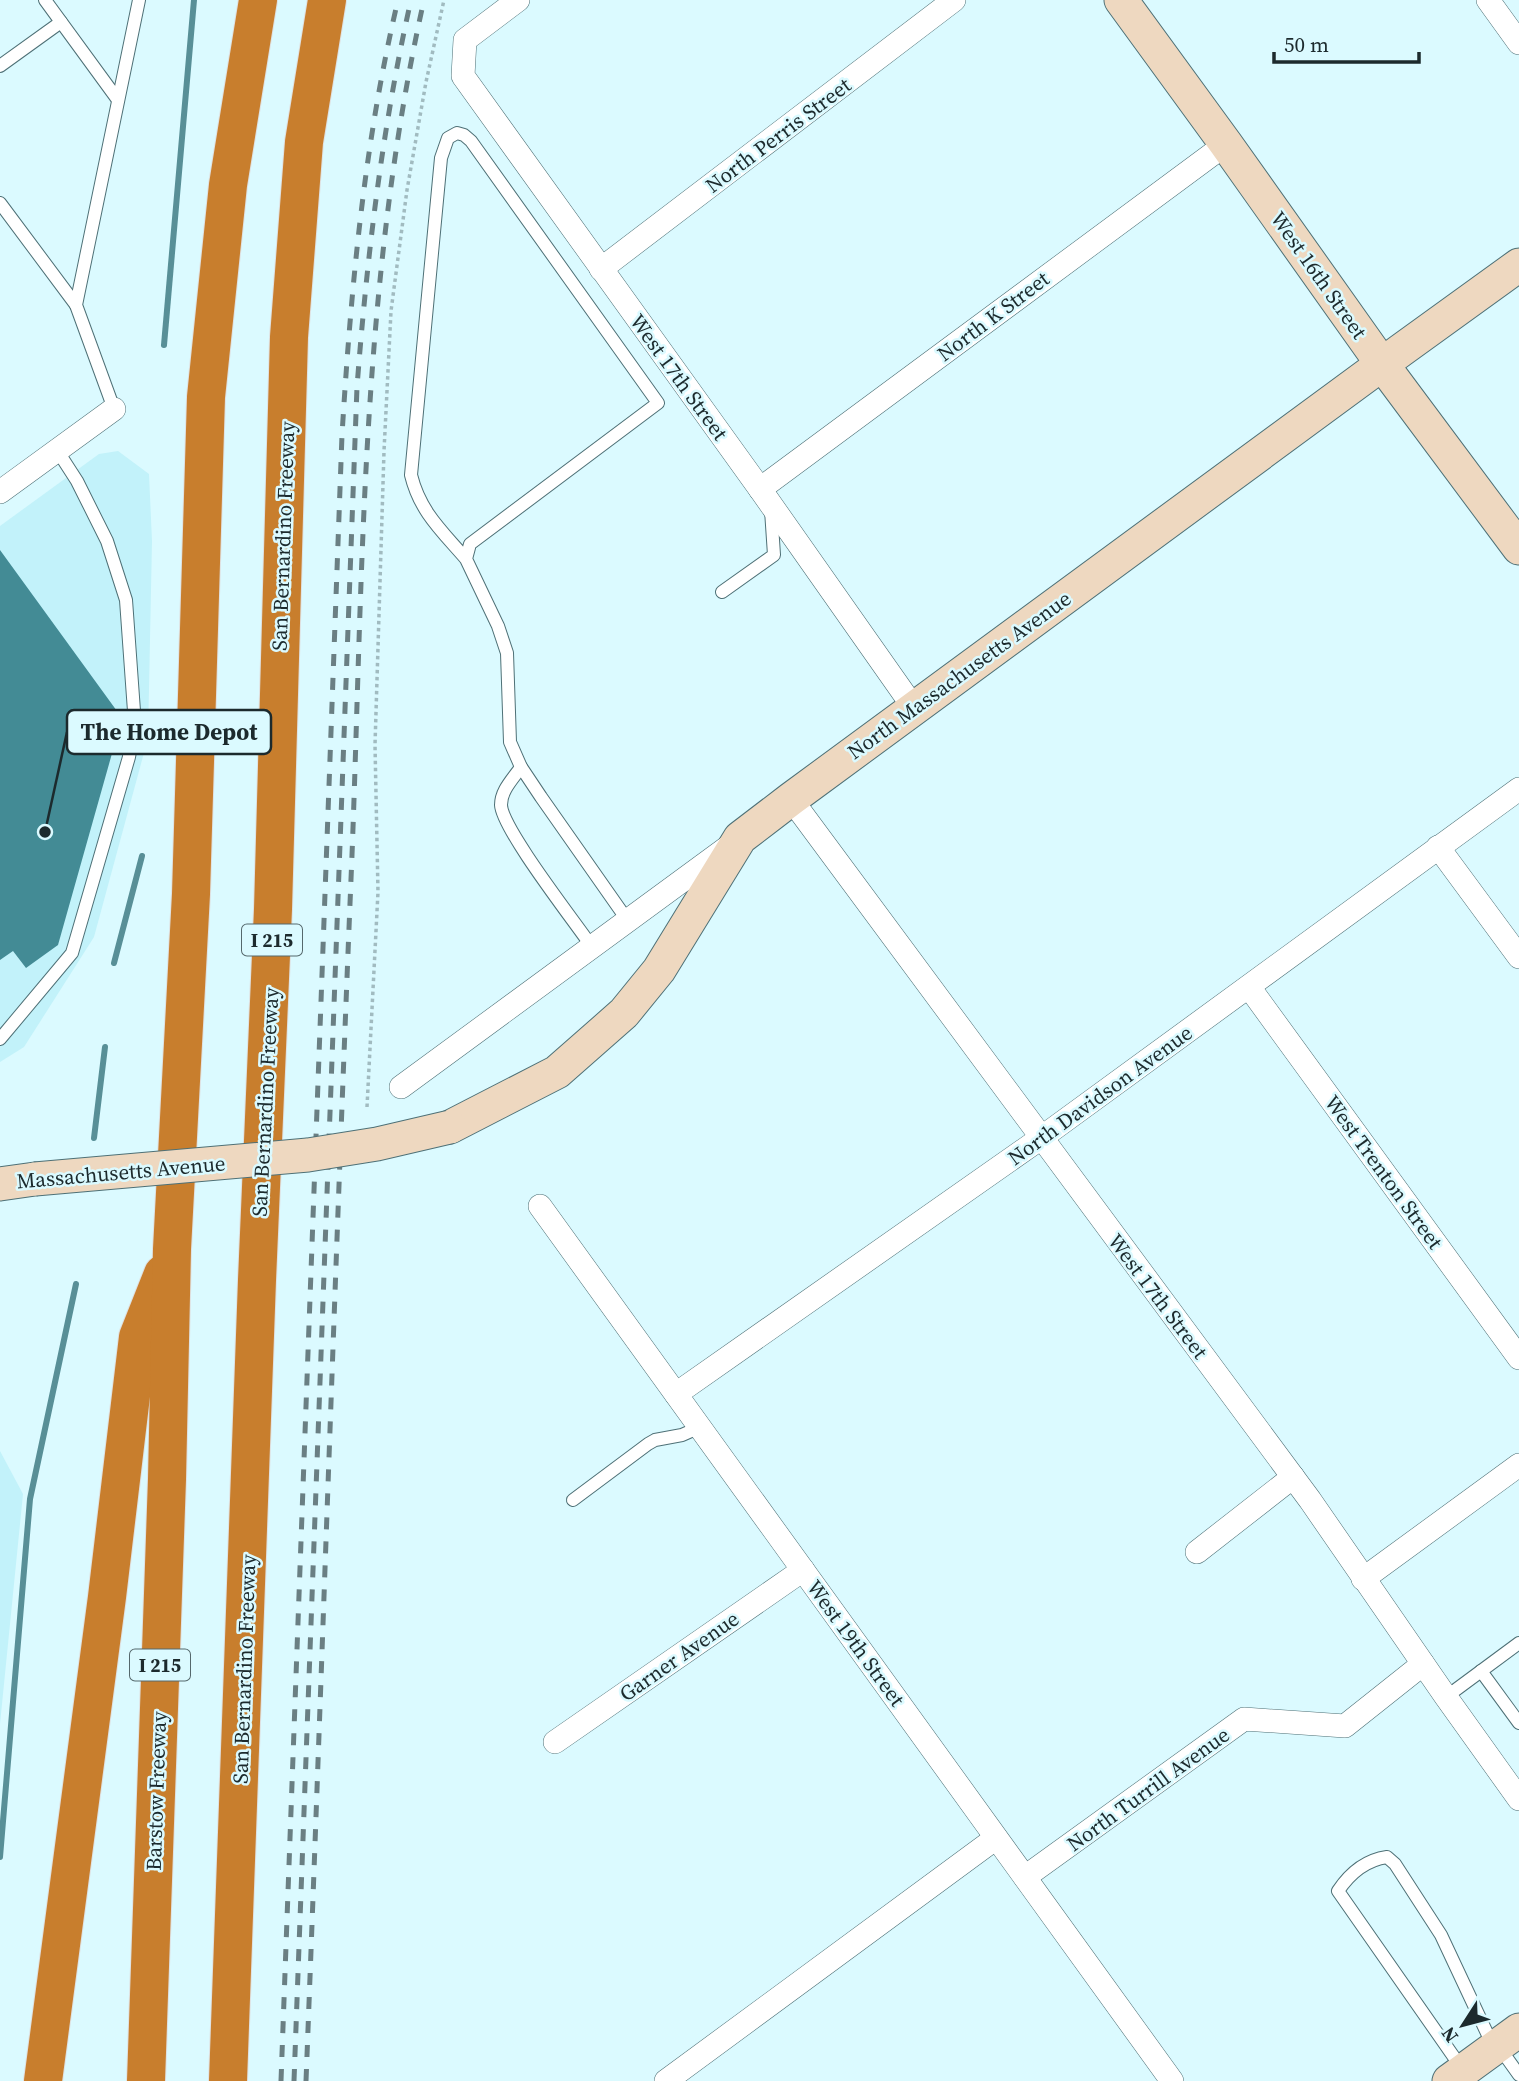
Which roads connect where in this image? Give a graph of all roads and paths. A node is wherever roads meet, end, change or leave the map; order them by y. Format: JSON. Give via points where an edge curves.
{"nodes":[{"id":1,"x":45,"y":0,"type":"edge"},
{"id":2,"x":139,"y":0,"type":"edge"},
{"id":3,"x":258,"y":0,"type":"edge"},
{"id":4,"x":327,"y":0,"type":"edge"},
{"id":5,"x":444,"y":0,"type":"edge"},
{"id":6,"x":518,"y":0,"type":"edge"},
{"id":7,"x":954,"y":0,"type":"edge"},
{"id":8,"x":1121,"y":0,"type":"edge"},
{"id":9,"x":1488,"y":0,"type":"edge"},
{"id":10,"x":61,"y":22,"type":"junction"},
{"id":11,"x":1519,"y":43,"type":"edge"},
{"id":12,"x":0,"y":66,"type":"edge"},
{"id":13,"x":118,"y":100,"type":"junction"},
{"id":14,"x":1226,"y":144,"type":"junction"},
{"id":15,"x":0,"y":204,"type":"edge"},
{"id":16,"x":1519,"y":265,"type":"edge"},
{"id":17,"x":601,"y":270,"type":"junction"},
{"id":18,"x":76,"y":305,"type":"junction"},
{"id":19,"x":1382,"y":364,"type":"junction"},
{"id":20,"x":114,"y":409,"type":"joint"},
{"id":21,"x":57,"y":450,"type":"junction"},
{"id":22,"x":0,"y":492,"type":"edge"},
{"id":23,"x":765,"y":497,"type":"junction"},
{"id":24,"x":1519,"y":548,"type":"edge"},
{"id":25,"x":466,"y":559,"type":"junction"},
{"id":26,"x":722,"y":592,"type":"dead end"},
{"id":27,"x":914,"y":708,"type":"junction"},
{"id":28,"x":521,"y":767,"type":"junction"},
{"id":29,"x":1519,"y":789,"type":"edge"},
{"id":30,"x":791,"y":799,"type":"junction"},
{"id":31,"x":740,"y":838,"type":"junction"},
{"id":32,"x":1438,"y":847,"type":"junction"},
{"id":33,"x":628,"y":921,"type":"junction"},
{"id":34,"x":592,"y":947,"type":"junction"},
{"id":35,"x":1519,"y":957,"type":"edge"},
{"id":36,"x":1249,"y":987,"type":"junction"},
{"id":37,"x":0,"y":1039,"type":"edge"},
{"id":38,"x":401,"y":1087,"type":"dead end"},
{"id":39,"x":367,"y":1107,"type":"dead end"},
{"id":40,"x":1041,"y":1138,"type":"junction"},
{"id":41,"x":0,"y":1184,"type":"edge"},
{"id":42,"x":540,"y":1206,"type":"dead end"},
{"id":43,"x":172,"y":1249,"type":"junction"},
{"id":44,"x":1519,"y":1358,"type":"edge"},
{"id":45,"x":676,"y":1394,"type":"junction"},
{"id":46,"x":700,"y":1427,"type":"junction"},
{"id":47,"x":1519,"y":1465,"type":"edge"},
{"id":48,"x":1293,"y":1477,"type":"junction"},
{"id":49,"x":573,"y":1500,"type":"dead end"},
{"id":50,"x":1198,"y":1552,"type":"dead end"},
{"id":51,"x":803,"y":1570,"type":"junction"},
{"id":52,"x":1363,"y":1579,"type":"junction"},
{"id":53,"x":1519,"y":1643,"type":"edge"},
{"id":54,"x":1423,"y":1664,"type":"junction"},
{"id":55,"x":1481,"y":1671,"type":"junction"},
{"id":56,"x":1446,"y":1697,"type":"junction"},
{"id":57,"x":1519,"y":1723,"type":"edge"},
{"id":58,"x":555,"y":1742,"type":"dead end"},
{"id":59,"x":1519,"y":1799,"type":"edge"},
{"id":60,"x":996,"y":1838,"type":"junction"},
{"id":61,"x":1025,"y":1877,"type":"junction"},
{"id":62,"x":1504,"y":2041,"type":"edge"},
{"id":63,"x":1519,"y":2075,"type":"edge"},
{"id":64,"x":1456,"y":2076,"type":"edge"},
{"id":65,"x":43,"y":2081,"type":"edge"},
{"id":66,"x":146,"y":2081,"type":"edge"},
{"id":67,"x":228,"y":2081,"type":"edge"},
{"id":68,"x":666,"y":2081,"type":"edge"},
{"id":69,"x":1172,"y":2081,"type":"edge"}],
"edges":[{"from":1,"to":10,"type":"lane"},
{"from":2,"to":13,"type":"lane"},
{"from":3,"to":43,"type":"highway","number":"I 215","via":[[228,185],[206,397],[191,894]]},
{"from":4,"to":67,"type":"highway","name":"San Bernardino Freeway","number":"I 215","via":[[304,142],[289,337],[274,909]]},
{"from":5,"to":39,"type":"path","via":[[407,190],[391,311],[375,745],[378,892]]},
{"from":6,"to":17,"type":"street","name":"West 17th Street","via":[[465,40],[463,76]]},
{"from":7,"to":17,"type":"street","name":"North Perris Street"},
{"from":8,"to":14,"type":"street","name":"West 16th Street"},
{"from":9,"to":11,"type":"street"},
{"from":10,"to":12,"type":"lane"},
{"from":10,"to":13,"type":"lane"},
{"from":13,"to":18,"type":"lane"},
{"from":14,"to":19,"type":"street","name":"West 16th Street"},
{"from":14,"to":23,"type":"street","name":"North K Street"},
{"from":15,"to":18,"type":"lane"},
{"from":16,"to":19,"type":"street","name":"North Massachusetts Avenue"},
{"from":17,"to":23,"type":"street","name":"West 17th Street"},
{"from":18,"to":20,"type":"lane"},
{"from":19,"to":24,"type":"street","name":"West 16th Street"},
{"from":19,"to":27,"type":"street","name":"North Massachusetts Avenue"},
{"from":20,"to":21,"type":"street"},
{"from":21,"to":22,"type":"street"},
{"from":21,"to":37,"type":"lane","via":[[107,541],[126,600],[135,725],[72,953]]},
{"from":23,"to":26,"type":"lane","via":[[774,555]]},
{"from":23,"to":27,"type":"street","name":"West 17th Street"},
{"from":25,"to":25,"type":"lane","via":[[470,544],[658,403],[471,141],[457,133],[448,138],[441,158],[411,475],[422,507]]},
{"from":25,"to":28,"type":"lane","via":[[507,653],[510,742]]},
{"from":27,"to":30,"type":"street","name":"North Massachusetts Avenue"},
{"from":28,"to":33,"type":"lane"},
{"from":28,"to":34,"type":"lane","via":[[502,794],[504,818]]},
{"from":29,"to":32,"type":"street","name":"North Davidson Avenue"},
{"from":30,"to":31,"type":"street","name":"North Massachusetts Avenue"},
{"from":30,"to":40,"type":"street","name":"West 17th Street"},
{"from":31,"to":33,"type":"street","name":"North Massachusetts Avenue"},
{"from":31,"to":41,"type":"street","name":"Massachusetts Avenue","bridge":true,"via":[[659,970],[624,1013],[557,1072],[450,1127],[308,1155]]},
{"from":32,"to":35,"type":"street"},
{"from":32,"to":36,"type":"street","name":"North Davidson Avenue"},
{"from":33,"to":34,"type":"street","name":"North Massachusetts Avenue"},
{"from":34,"to":38,"type":"street","name":"North Massachusetts Avenue"},
{"from":36,"to":40,"type":"street","name":"North Davidson Avenue"},
{"from":36,"to":44,"type":"street","name":"West Trenton Street"},
{"from":40,"to":45,"type":"street","name":"North Davidson Avenue"},
{"from":40,"to":48,"type":"street","name":"West 17th Street"},
{"from":42,"to":45,"type":"street","name":"West 19th Street"},
{"from":43,"to":65,"type":"highway","via":[[138,1337]]},
{"from":43,"to":66,"type":"highway","name":"Barstow Freeway","number":"I 215"},
{"from":45,"to":46,"type":"street","name":"West 19th Street"},
{"from":46,"to":49,"type":"lane","via":[[648,1444]]},
{"from":46,"to":51,"type":"street","name":"West 19th Street"},
{"from":47,"to":52,"type":"street"},
{"from":48,"to":50,"type":"street"},
{"from":48,"to":52,"type":"street","name":"West 17th Street"},
{"from":51,"to":58,"type":"street","name":"Garner Avenue"},
{"from":51,"to":60,"type":"street","name":"West 19th Street"},
{"from":52,"to":54,"type":"street","name":"West 17th Street"},
{"from":53,"to":55,"type":"lane"},
{"from":54,"to":56,"type":"street","name":"West 17th Street"},
{"from":54,"to":61,"type":"street","name":"North Turrill Avenue","via":[[1345,1726],[1244,1719]]},
{"from":55,"to":56,"type":"lane"},
{"from":55,"to":57,"type":"lane"},
{"from":56,"to":59,"type":"street","name":"West 17th Street"},
{"from":60,"to":61,"type":"street","name":"West 19th Street"},
{"from":60,"to":68,"type":"street"},
{"from":61,"to":69,"type":"street","name":"West 19th Street"},
{"from":62,"to":63,"type":"lane"},
{"from":62,"to":64,"type":"street"},
{"from":62,"to":64,"type":"lane","via":[[1395,1864],[1387,1857],[1371,1860],[1338,1891]]}]}
